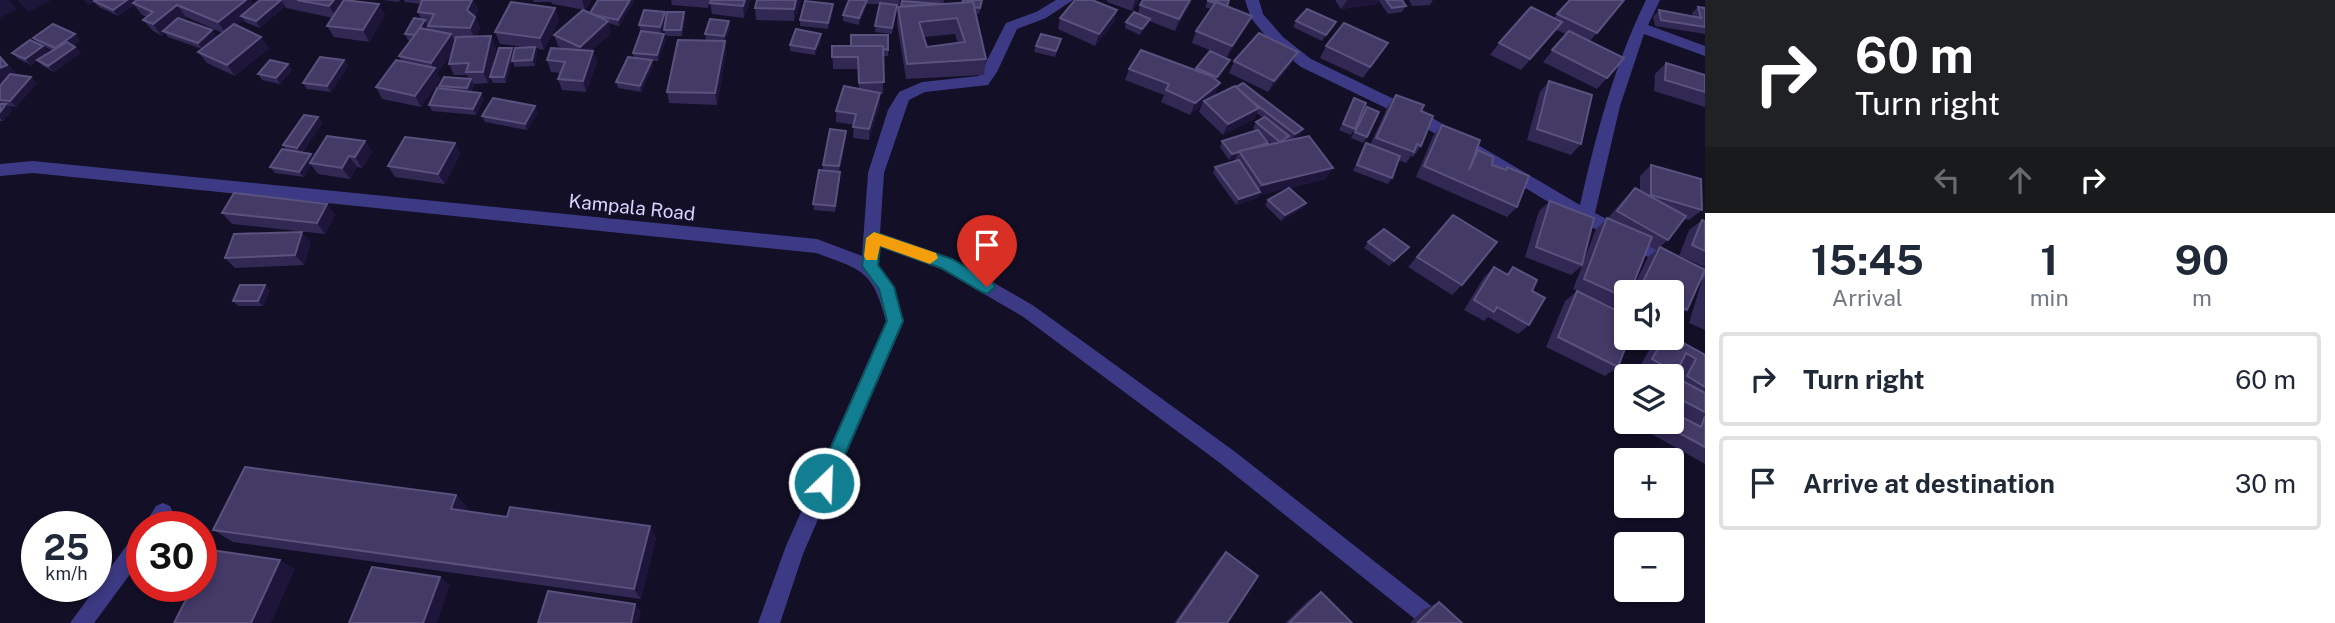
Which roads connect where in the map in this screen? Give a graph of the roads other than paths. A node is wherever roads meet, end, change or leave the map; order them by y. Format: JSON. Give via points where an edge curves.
{"nodes":[{"id":1,"x":1066,"y":0,"type":"edge"},
{"id":2,"x":1252,"y":0,"type":"edge"},
{"id":3,"x":1653,"y":0,"type":"edge"},
{"id":4,"x":1638,"y":27,"type":"junction"},
{"id":5,"x":1705,"y":51,"type":"edge"},
{"id":6,"x":0,"y":170,"type":"edge"},
{"id":7,"x":1586,"y":216,"type":"junction"},
{"id":8,"x":874,"y":238,"type":"junction"},
{"id":9,"x":870,"y":266,"type":"junction"},
{"id":10,"x":1705,"y":275,"type":"edge"},
{"id":11,"x":126,"y":563,"type":"edge"},
{"id":12,"x":81,"y":623,"type":"edge"},
{"id":13,"x":769,"y":623,"type":"edge"},
{"id":14,"x":1437,"y":623,"type":"edge"}],
"edges":[{"from":1,"to":8,"type":"street","via":[[1012,26],[983,81],[922,87],[904,96],[876,173]]},
{"from":2,"to":7,"type":"street","via":[[1256,15],[1278,41],[1306,62],[1424,120]]},
{"from":3,"to":4,"type":"street"},
{"from":4,"to":5,"type":"street"},
{"from":4,"to":7,"type":"street","via":[[1610,106]]},
{"from":6,"to":9,"type":"street","name":"Kampala Road","via":[[33,167],[817,246]]},
{"from":7,"to":10,"type":"street"},
{"from":8,"to":9,"type":"street"},
{"from":8,"to":14,"type":"street","via":[[947,264],[1028,311],[1227,457]]},
{"from":9,"to":13,"type":"street","via":[[886,287],[895,321],[793,552]]},
{"from":11,"to":12,"type":"street"}]}
